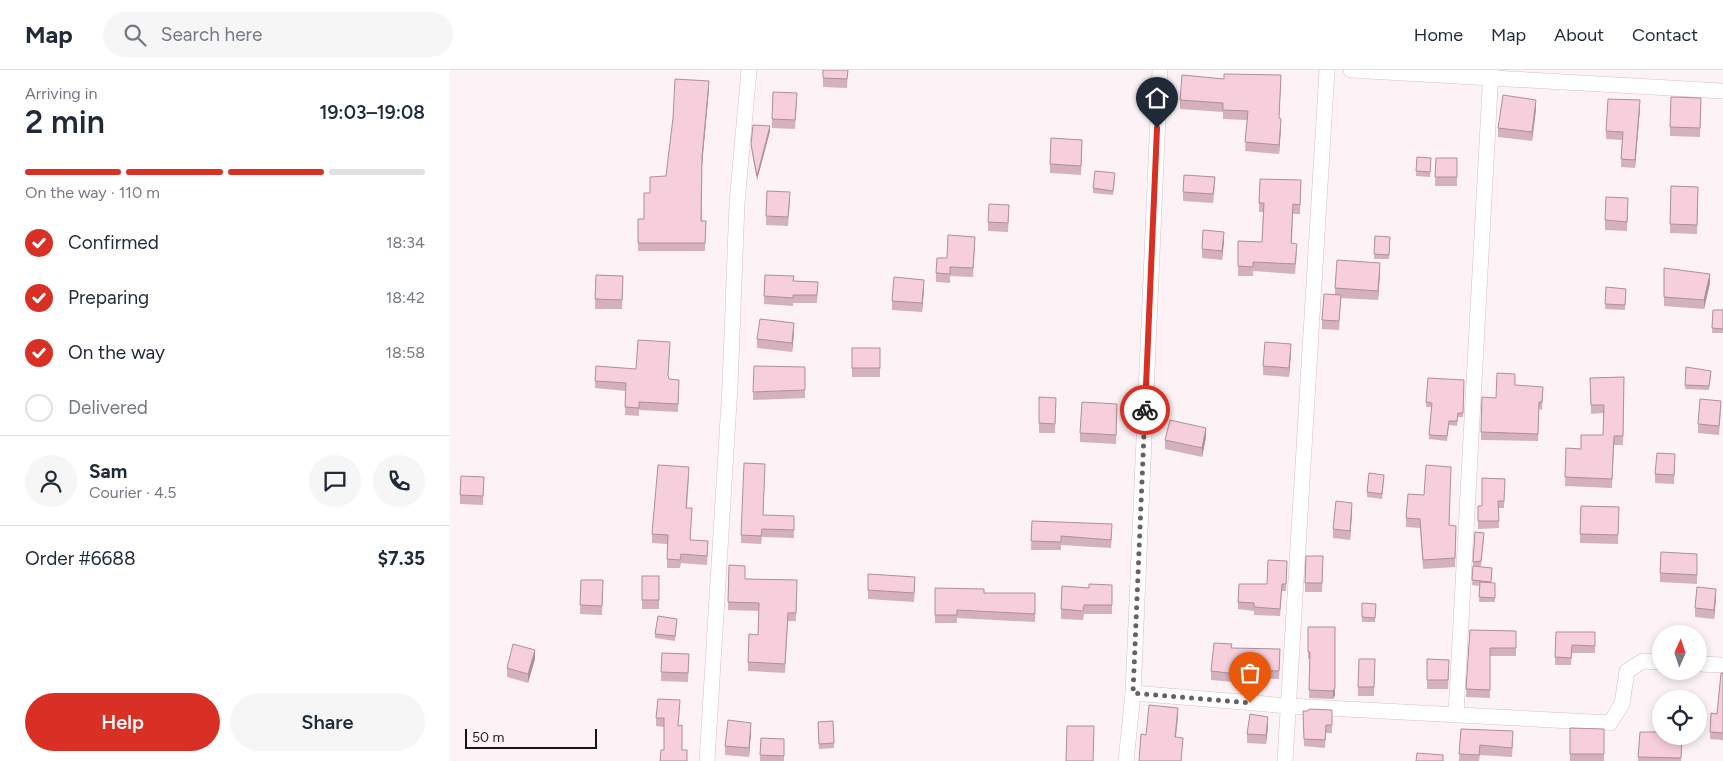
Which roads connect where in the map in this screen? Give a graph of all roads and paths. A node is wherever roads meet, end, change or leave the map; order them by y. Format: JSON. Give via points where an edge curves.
{"nodes":[{"id":1,"x":748,"y":70,"type":"edge"},
{"id":2,"x":1160,"y":70,"type":"edge"},
{"id":3,"x":1327,"y":70,"type":"edge"},
{"id":4,"x":1351,"y":70,"type":"edge"},
{"id":5,"x":1490,"y":74,"type":"edge"},
{"id":6,"x":1723,"y":91,"type":"edge"},
{"id":7,"x":1652,"y":662,"type":"edge"},
{"id":8,"x":1708,"y":664,"type":"edge"},
{"id":9,"x":1723,"y":664,"type":"edge"},
{"id":10,"x":1133,"y":693,"type":"junction"},
{"id":11,"x":1290,"y":706,"type":"junction"},
{"id":12,"x":1456,"y":714,"type":"junction"},
{"id":13,"x":707,"y":761,"type":"edge"},
{"id":14,"x":1126,"y":761,"type":"edge"},
{"id":15,"x":1285,"y":761,"type":"edge"}],
"edges":[{"from":1,"to":13,"type":"street","via":[[736,203],[730,386]]},
{"from":2,"to":10,"type":"street"},
{"from":3,"to":11,"type":"street"},
{"from":4,"to":5,"type":"street"},
{"from":5,"to":6,"type":"street"},
{"from":5,"to":12,"type":"street"},
{"from":7,"to":12,"type":"street","via":[[1643,661],[1627,672],[1622,704],[1610,723]]},
{"from":8,"to":9,"type":"street"},
{"from":10,"to":11,"type":"street"},
{"from":10,"to":14,"type":"street"},
{"from":11,"to":12,"type":"street"},
{"from":11,"to":15,"type":"street"}]}
